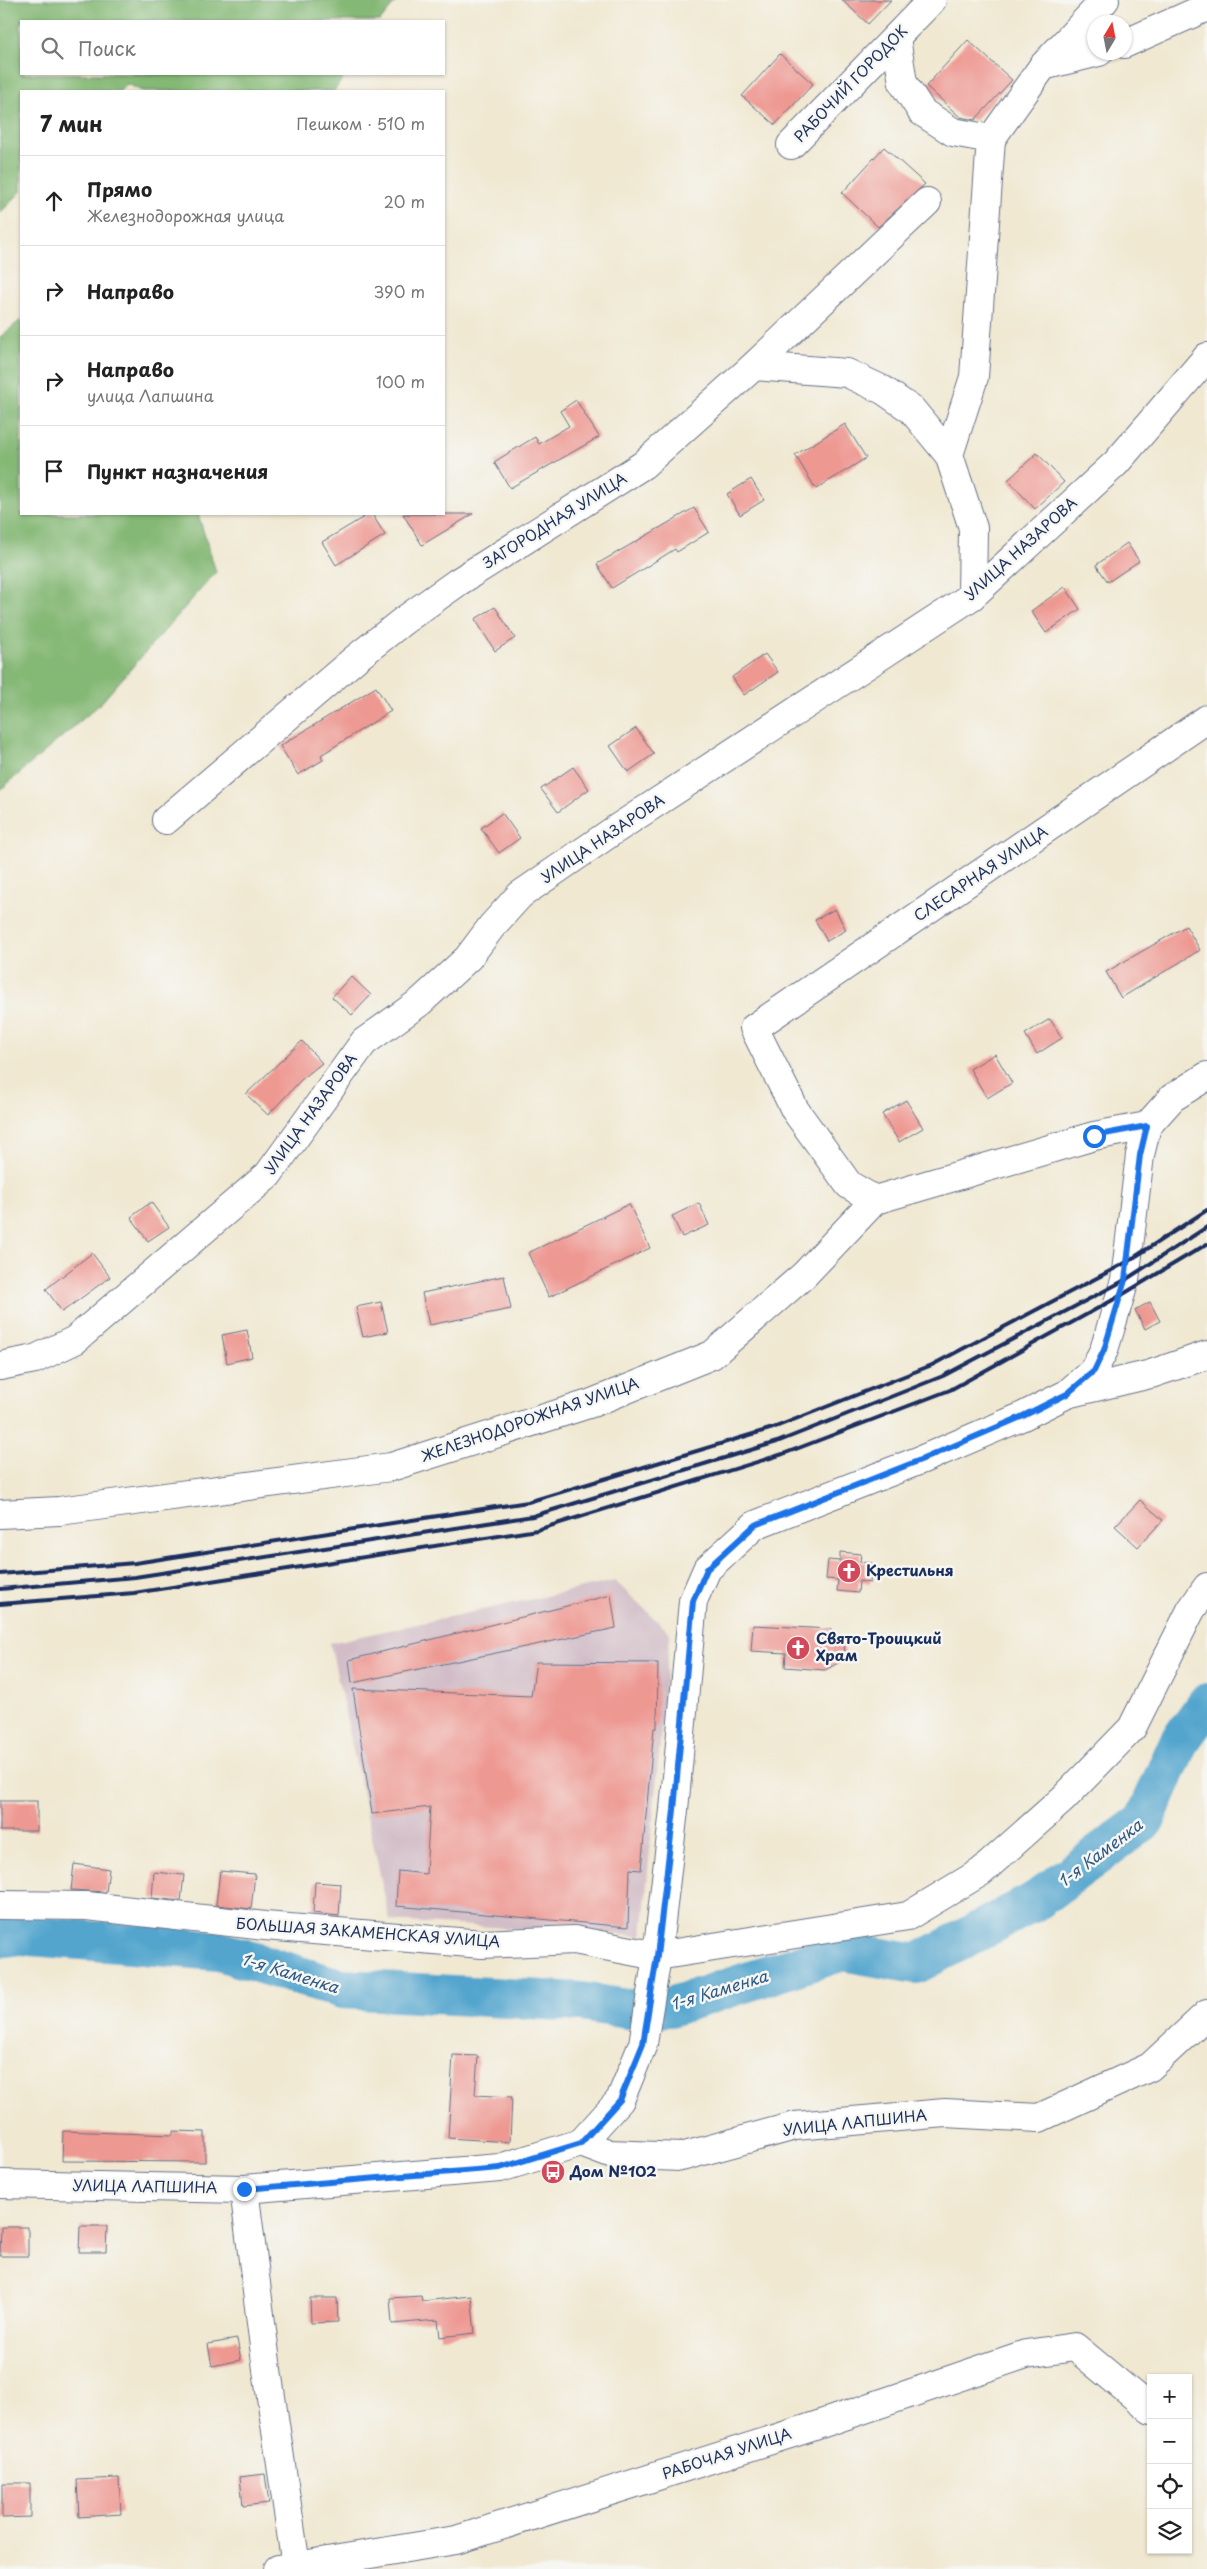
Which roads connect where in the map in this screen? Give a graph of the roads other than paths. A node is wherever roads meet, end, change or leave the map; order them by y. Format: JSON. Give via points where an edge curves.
{"nodes":[{"id":1,"x":932,"y":0,"type":"edge"},
{"id":2,"x":1105,"y":0,"type":"edge"},
{"id":3,"x":1207,"y":7,"type":"edge"},
{"id":4,"x":896,"y":38,"type":"junction"},
{"id":5,"x":1132,"y":40,"type":"edge"},
{"id":6,"x":1087,"y":55,"type":"edge"},
{"id":7,"x":1043,"y":66,"type":"junction"},
{"id":8,"x":991,"y":139,"type":"junction"},
{"id":9,"x":791,"y":145,"type":"dead end"},
{"id":10,"x":926,"y":202,"type":"dead end"},
{"id":11,"x":1207,"y":357,"type":"edge"},
{"id":12,"x":754,"y":366,"type":"junction"},
{"id":13,"x":949,"y":455,"type":"junction"},
{"id":14,"x":972,"y":596,"type":"junction"},
{"id":15,"x":1207,"y":719,"type":"edge"},
{"id":16,"x":166,"y":820,"type":"dead end"},
{"id":17,"x":1207,"y":1076,"type":"edge"},
{"id":18,"x":1147,"y":1126,"type":"junction"},
{"id":19,"x":875,"y":1200,"type":"junction"},
{"id":20,"x":1207,"y":1355,"type":"edge"},
{"id":21,"x":0,"y":1366,"type":"edge"},
{"id":22,"x":1067,"y":1394,"type":"junction"},
{"id":23,"x":0,"y":1514,"type":"edge"},
{"id":24,"x":1207,"y":1587,"type":"edge"},
{"id":25,"x":0,"y":1905,"type":"edge"},
{"id":26,"x":657,"y":1956,"type":"junction"},
{"id":27,"x":1207,"y":2014,"type":"edge"},
{"id":28,"x":581,"y":2143,"type":"junction"},
{"id":29,"x":0,"y":2184,"type":"edge"},
{"id":30,"x":244,"y":2189,"type":"junction"},
{"id":31,"x":1147,"y":2407,"type":"edge"},
{"id":32,"x":287,"y":2568,"type":"edge"}],
"edges":[{"from":1,"to":4,"type":"street","name":"РАБОЧИЙ ГОРОДОК"},
{"from":2,"to":7,"type":"street"},
{"from":3,"to":5,"type":"street"},
{"from":4,"to":8,"type":"street","via":[[903,83],[922,112],[953,132]]},
{"from":4,"to":9,"type":"street","name":"РАБОЧИЙ ГОРОДОК"},
{"from":6,"to":7,"type":"street"},
{"from":7,"to":8,"type":"street"},
{"from":8,"to":13,"type":"street","via":[[974,377]]},
{"from":10,"to":12,"type":"street","name":"ЗАГОРОДНАЯ УЛИЦА"},
{"from":11,"to":14,"type":"street","name":"УЛИЦА НАЗАРОВА","via":[[1116,463]]},
{"from":12,"to":13,"type":"street","via":[[846,373],[883,390],[912,410]]},
{"from":12,"to":16,"type":"street","name":"ЗАГОРОДНАЯ УЛИЦА","via":[[643,466],[458,582],[403,621]]},
{"from":13,"to":14,"type":"street","via":[[973,528]]},
{"from":14,"to":21,"type":"street","name":"УЛИЦА НАЗАРОВА","via":[[613,831],[520,896],[468,958],[420,1002],[364,1042],[268,1175],[75,1340],[36,1359]]},
{"from":15,"to":19,"type":"street","name":"СЛЕСАРНАЯ УЛИЦА","via":[[754,1028],[795,1110],[849,1185]]},
{"from":17,"to":18,"type":"street","via":[[1172,1098]]},
{"from":18,"to":19,"type":"street","via":[[1094,1136]]},
{"from":18,"to":22,"type":"street","via":[[1140,1155],[1125,1280],[1104,1350],[1094,1371]]},
{"from":19,"to":23,"type":"street","name":"ЖЕЛЕЗНОДОРОЖНАЯ УЛИЦА","via":[[804,1275],[712,1355],[592,1403],[391,1467],[59,1511]]},
{"from":20,"to":22,"type":"street","via":[[1151,1374]]},
{"from":22,"to":26,"type":"street","via":[[923,1459],[755,1525],[707,1569],[693,1601],[682,1740]]},
{"from":24,"to":26,"type":"street","name":"БОЛЬШАЯ ЗАКАМЕНСКАЯ УЛИЦА","via":[[1191,1610],[1132,1728],[1063,1800],[981,1872],[908,1916]]},
{"from":25,"to":26,"type":"street","name":"БОЛЬШАЯ ЗАКАМЕНСКАЯ УЛИЦА","via":[[87,1906],[265,1926],[482,1944],[574,1940]]},
{"from":26,"to":28,"type":"street","via":[[643,2044],[620,2100]]},
{"from":27,"to":28,"type":"street","name":"УЛИЦА ЛАПШИНА","via":[[1150,2067],[1039,2118],[945,2113],[795,2126],[681,2157],[610,2154]]},
{"from":28,"to":30,"type":"street","name":"УЛИЦА ЛАПШИНА","via":[[500,2168]]},
{"from":29,"to":30,"type":"street","name":"УЛИЦА ЛАПШИНА"},
{"from":30,"to":32,"type":"street"},
{"from":31,"to":32,"type":"street","name":"РАБОЧАЯ УЛИЦА","via":[[1075,2347],[1026,2354],[809,2428],[456,2540]]}]}
